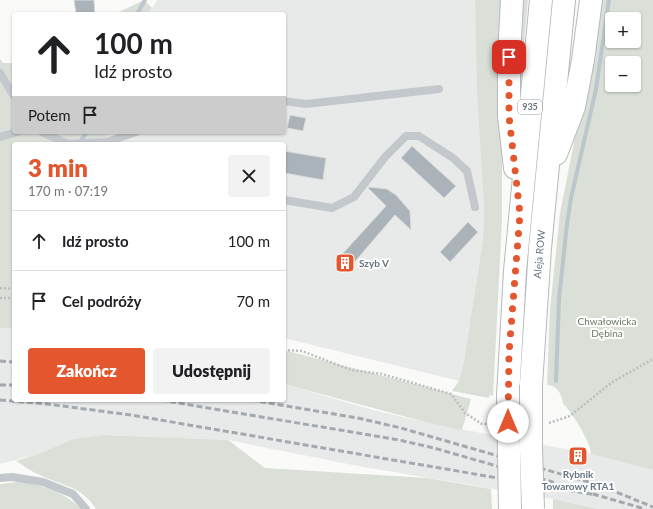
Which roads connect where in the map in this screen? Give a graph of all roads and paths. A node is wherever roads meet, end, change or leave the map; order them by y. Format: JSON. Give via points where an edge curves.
{"nodes":[{"id":1,"x":512,"y":0,"type":"edge"},
{"id":2,"x":541,"y":0,"type":"edge"},
{"id":3,"x":564,"y":0,"type":"edge"},
{"id":4,"x":591,"y":0,"type":"edge"},
{"id":5,"x":0,"y":73,"type":"edge"},
{"id":6,"x":439,"y":89,"type":"dead end"},
{"id":7,"x":12,"y":93,"type":"edge"},
{"id":8,"x":286,"y":101,"type":"edge"},
{"id":9,"x":12,"y":133,"type":"edge"},
{"id":10,"x":46,"y":134,"type":"edge"},
{"id":11,"x":130,"y":134,"type":"edge"},
{"id":12,"x":0,"y":137,"type":"edge"},
{"id":13,"x":64,"y":142,"type":"edge"},
{"id":14,"x":107,"y":142,"type":"edge"},
{"id":15,"x":546,"y":180,"type":"junction"},
{"id":16,"x":286,"y":200,"type":"edge"},
{"id":17,"x":475,"y":207,"type":"dead end"},
{"id":18,"x":520,"y":214,"type":"junction"},
{"id":19,"x":0,"y":288,"type":"edge"},
{"id":20,"x":12,"y":289,"type":"edge"},
{"id":21,"x":0,"y":298,"type":"edge"},
{"id":22,"x":12,"y":298,"type":"edge"},
{"id":23,"x":286,"y":350,"type":"edge"},
{"id":24,"x":653,"y":359,"type":"edge"},
{"id":25,"x":498,"y":424,"type":"dead end"},
{"id":26,"x":543,"y":424,"type":"dead end"},
{"id":27,"x":0,"y":478,"type":"edge"},
{"id":28,"x":86,"y":509,"type":"edge"},
{"id":29,"x":510,"y":509,"type":"edge"},
{"id":30,"x":533,"y":509,"type":"edge"}],
"edges":[{"from":1,"to":18,"type":"main road","via":[[509,116]]},
{"from":2,"to":18,"type":"main road","number":"935"},
{"from":3,"to":15,"type":"main road","name":"Aleja ROW","number":"935"},
{"from":4,"to":15,"type":"main road","via":[[574,108]]},
{"from":5,"to":7,"type":"lane"},
{"from":6,"to":8,"type":"lane","via":[[306,104]]},
{"from":9,"to":12,"type":"lane"},
{"from":10,"to":13,"type":"lane"},
{"from":11,"to":14,"type":"lane"},
{"from":15,"to":30,"type":"main road","name":"Aleja ROW","number":"935","bridge":true,"via":[[531,385]]},
{"from":16,"to":17,"type":"lane","via":[[332,208],[354,197],[406,136],[419,136],[453,158],[467,171]]},
{"from":18,"to":29,"type":"main road","number":"935","bridge":true,"via":[[508,396]]},
{"from":19,"to":20,"type":"path"},
{"from":21,"to":22,"type":"path"},
{"from":23,"to":25,"type":"path","via":[[302,351],[351,370],[382,374],[451,394],[465,413],[482,424]]},
{"from":24,"to":26,"type":"path","via":[[610,383],[570,416],[551,424]]},
{"from":27,"to":28,"type":"lane","via":[[12,477],[43,482],[73,494]]}]}
